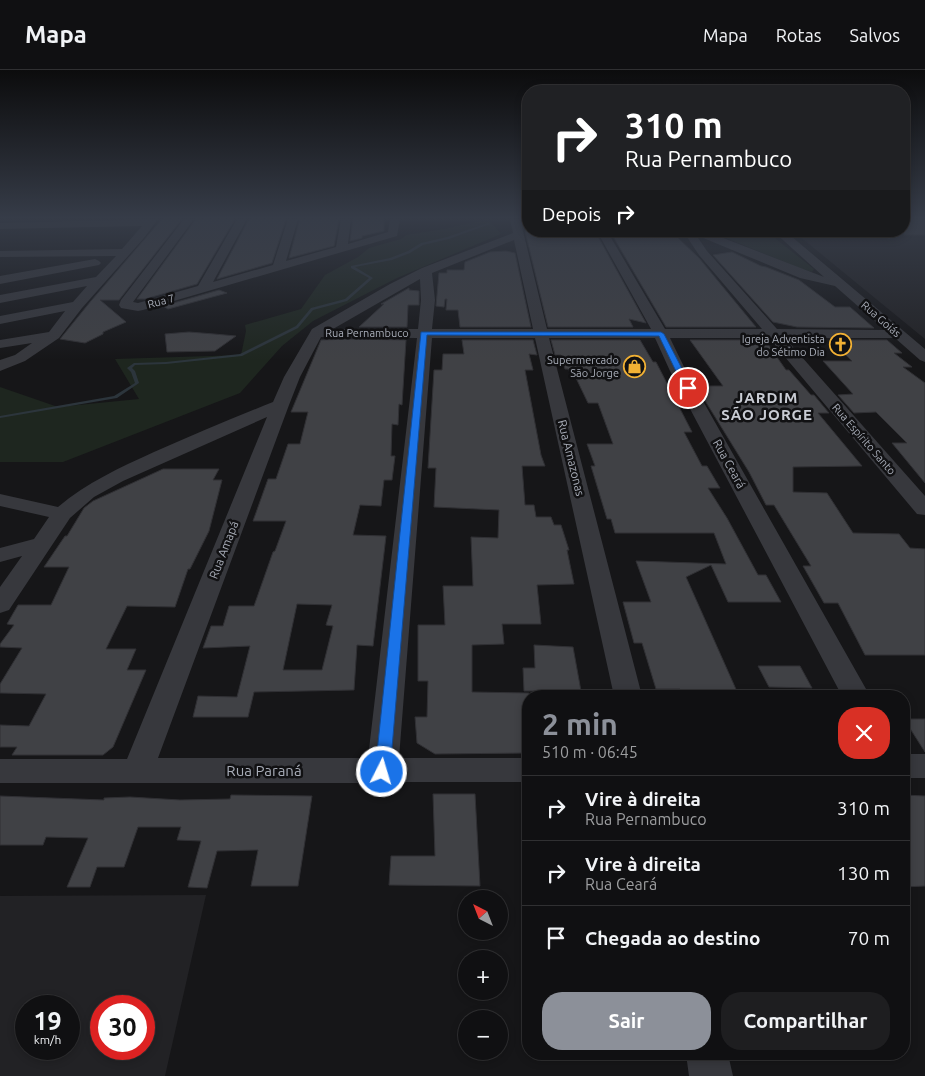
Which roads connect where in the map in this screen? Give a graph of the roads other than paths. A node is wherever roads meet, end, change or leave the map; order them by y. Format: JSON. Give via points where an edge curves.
{"nodes":[{"id":1,"x":13,"y":266,"type":"edge"},
{"id":2,"x":71,"y":266,"type":"edge"},
{"id":3,"x":113,"y":266,"type":"edge"},
{"id":4,"x":154,"y":266,"type":"edge"},
{"id":5,"x":216,"y":266,"type":"edge"},
{"id":6,"x":285,"y":266,"type":"edge"},
{"id":7,"x":436,"y":266,"type":"edge"},
{"id":8,"x":526,"y":266,"type":"edge"},
{"id":9,"x":622,"y":266,"type":"edge"},
{"id":10,"x":714,"y":266,"type":"edge"},
{"id":11,"x":782,"y":266,"type":"edge"},
{"id":12,"x":819,"y":266,"type":"edge"},
{"id":13,"x":0,"y":268,"type":"edge"},
{"id":14,"x":278,"y":268,"type":"joint"},
{"id":15,"x":426,"y":271,"type":"junction"},
{"id":16,"x":0,"y":280,"type":"edge"},
{"id":17,"x":100,"y":280,"type":"junction"},
{"id":18,"x":843,"y":286,"type":"junction"},
{"id":19,"x":202,"y":290,"type":"junction"},
{"id":20,"x":0,"y":299,"type":"edge"},
{"id":21,"x":77,"y":305,"type":"junction"},
{"id":22,"x":0,"y":320,"type":"edge"},
{"id":23,"x":316,"y":333,"type":"junction"},
{"id":24,"x":423,"y":333,"type":"junction"},
{"id":25,"x":772,"y":333,"type":"junction"},
{"id":26,"x":541,"y":334,"type":"junction"},
{"id":27,"x":661,"y":334,"type":"junction"},
{"id":28,"x":898,"y":334,"type":"junction"},
{"id":29,"x":54,"y":335,"type":"junction"},
{"id":30,"x":0,"y":344,"type":"edge"},
{"id":31,"x":925,"y":357,"type":"edge"},
{"id":32,"x":0,"y":366,"type":"edge"},
{"id":33,"x":280,"y":405,"type":"junction"},
{"id":34,"x":0,"y":500,"type":"edge"},
{"id":35,"x":925,"y":509,"type":"edge"},
{"id":36,"x":62,"y":514,"type":"junction"},
{"id":37,"x":41,"y":544,"type":"junction"},
{"id":38,"x":0,"y":555,"type":"edge"},
{"id":39,"x":0,"y":605,"type":"edge"},
{"id":40,"x":627,"y":690,"type":"edge"},
{"id":41,"x":853,"y":690,"type":"edge"},
{"id":42,"x":910,"y":766,"type":"edge"},
{"id":43,"x":925,"y":766,"type":"edge"},
{"id":44,"x":138,"y":770,"type":"junction"},
{"id":45,"x":522,"y":770,"type":"edge"},
{"id":46,"x":0,"y":771,"type":"edge"},
{"id":47,"x":382,"y":772,"type":"junction"},
{"id":48,"x":708,"y":1060,"type":"edge"},
{"id":49,"x":711,"y":1076,"type":"edge"}],
"edges":[{"from":1,"to":13,"type":"street"},
{"from":2,"to":16,"type":"street"},
{"from":3,"to":17,"type":"street"},
{"from":4,"to":19,"type":"street","name":"Rua 7","via":[[126,303],[130,308]]},
{"from":5,"to":19,"type":"street"},
{"from":6,"to":14,"type":"street","name":"Rua 7"},
{"from":7,"to":15,"type":"street"},
{"from":8,"to":26,"type":"street","name":"Rua Amazonas"},
{"from":9,"to":27,"type":"street","name":"Rua Ceará"},
{"from":10,"to":25,"type":"street","name":"Rua Espírito Santo"},
{"from":11,"to":18,"type":"street","name":"Rua Goiás"},
{"from":12,"to":18,"type":"street"},
{"from":14,"to":19,"type":"street","name":"Rua 7"},
{"from":15,"to":23,"type":"street"},
{"from":15,"to":24,"type":"street","via":[[428,300]]},
{"from":17,"to":20,"type":"street"},
{"from":17,"to":21,"type":"street"},
{"from":18,"to":28,"type":"street","name":"Rua Goiás"},
{"from":21,"to":22,"type":"street"},
{"from":21,"to":29,"type":"street"},
{"from":23,"to":24,"type":"street","name":"Rua Pernambuco"},
{"from":23,"to":33,"type":"street","name":"Rua Amapá"},
{"from":24,"to":26,"type":"street","name":"Rua Pernambuco"},
{"from":24,"to":47,"type":"street"},
{"from":25,"to":27,"type":"street","name":"Rua Pernambuco"},
{"from":25,"to":28,"type":"street","name":"Rua Pernambuco"},
{"from":25,"to":35,"type":"street","name":"Rua Espírito Santo"},
{"from":26,"to":27,"type":"street","name":"Rua Pernambuco"},
{"from":26,"to":40,"type":"street","name":"Rua Amazonas"},
{"from":27,"to":41,"type":"street","name":"Rua Ceará","via":[[678,371]]},
{"from":28,"to":31,"type":"street","name":"Rua Goiás"},
{"from":29,"to":30,"type":"street"},
{"from":29,"to":32,"type":"street","via":[[26,355]]},
{"from":33,"to":36,"type":"street","via":[[116,476],[87,493]]},
{"from":33,"to":44,"type":"street","name":"Rua Amapá"},
{"from":34,"to":36,"type":"street"},
{"from":36,"to":37,"type":"street"},
{"from":37,"to":38,"type":"street"},
{"from":37,"to":39,"type":"street"},
{"from":42,"to":43,"type":"street"},
{"from":44,"to":46,"type":"street","name":"Rua Paraná"},
{"from":44,"to":47,"type":"street","name":"Rua Paraná"},
{"from":45,"to":47,"type":"street","name":"Rua Paraná"},
{"from":48,"to":49,"type":"street"}]}
